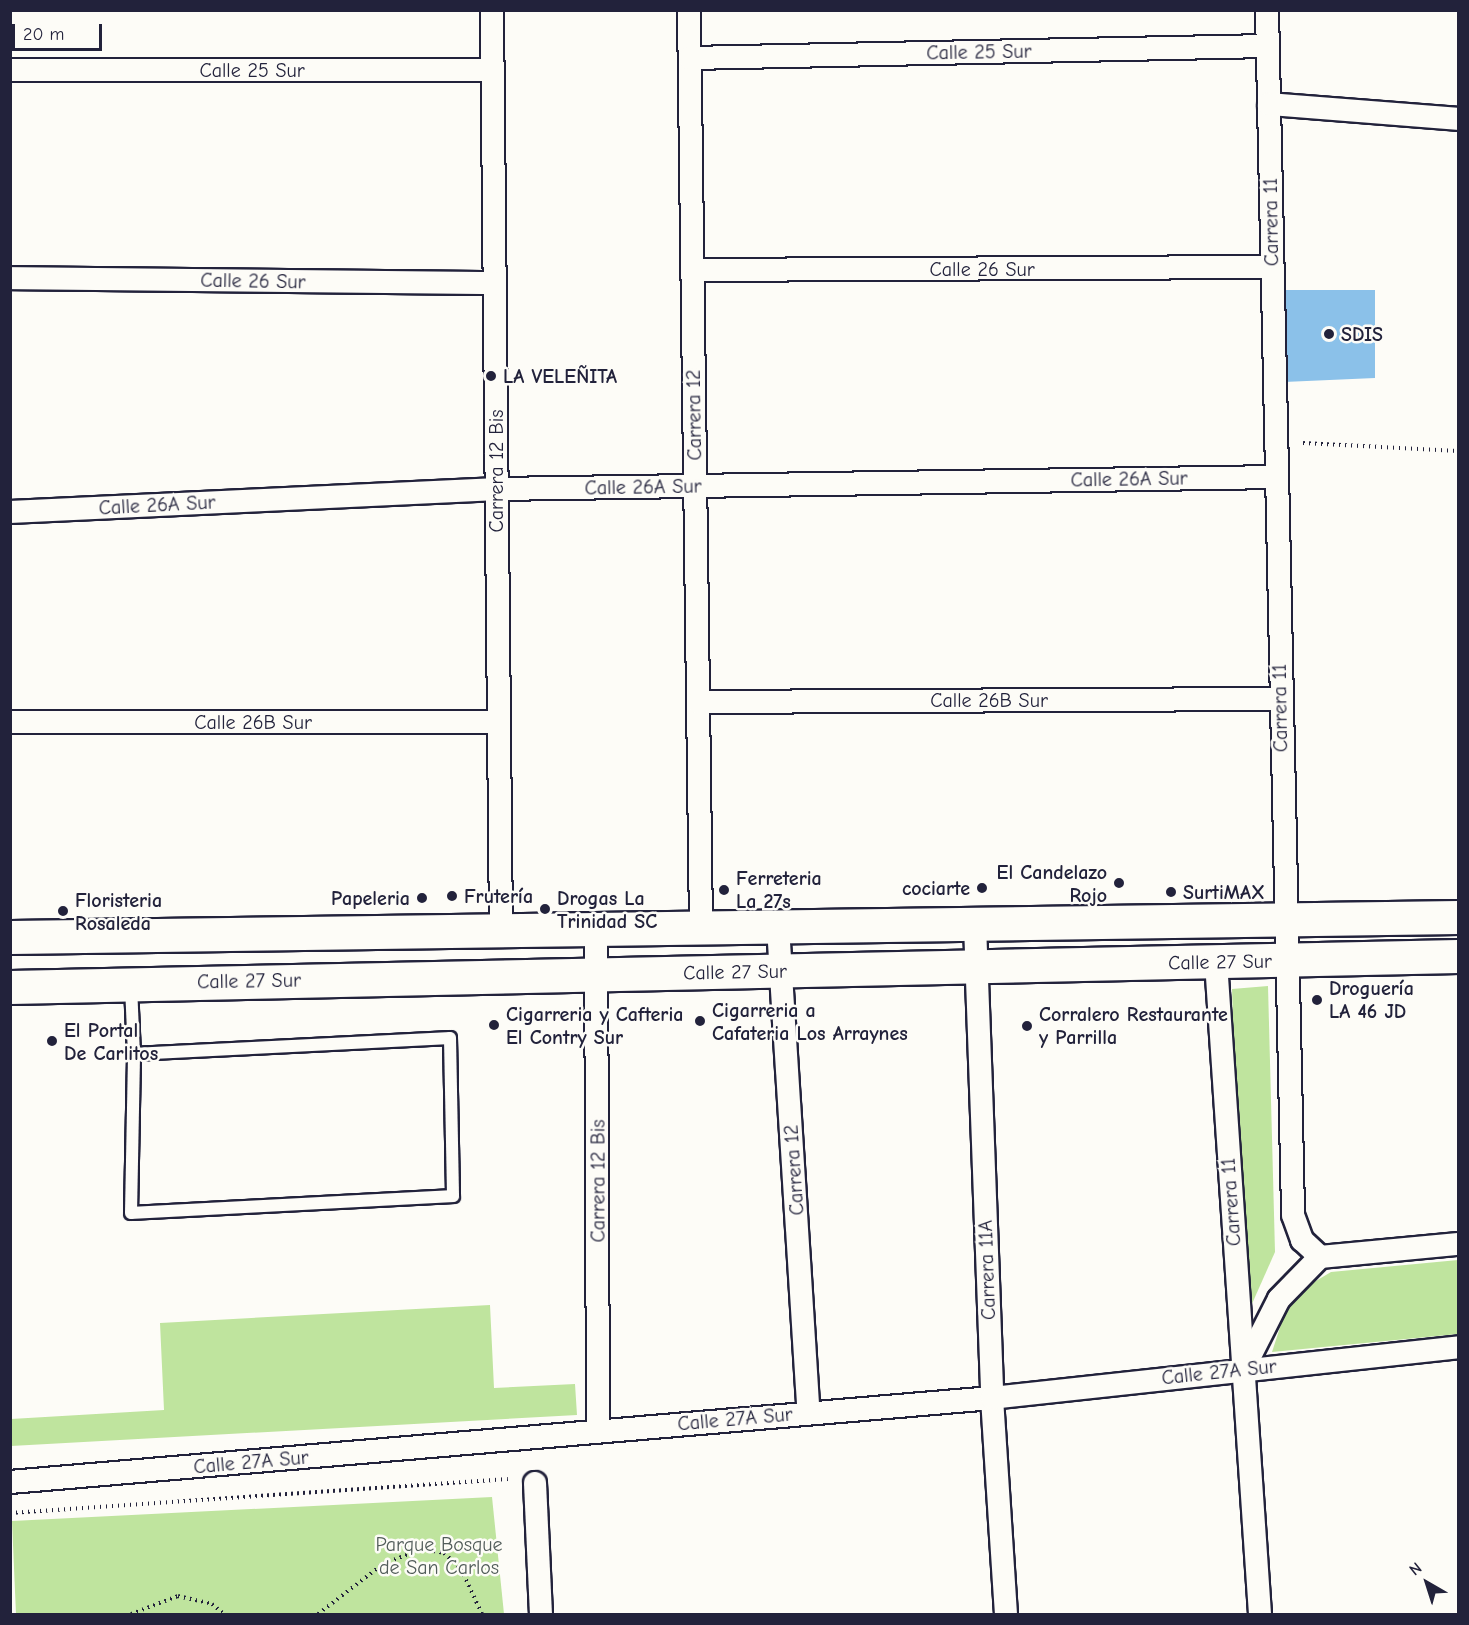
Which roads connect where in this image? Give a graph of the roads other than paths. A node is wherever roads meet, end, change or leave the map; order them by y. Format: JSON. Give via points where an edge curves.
{"nodes":[{"id":1,"x":492,"y":10,"type":"edge"},
{"id":2,"x":689,"y":10,"type":"edge"},
{"id":3,"x":1267,"y":10,"type":"edge"},
{"id":4,"x":1268,"y":46,"type":"junction"},
{"id":5,"x":690,"y":58,"type":"junction"},
{"id":6,"x":10,"y":70,"type":"edge"},
{"id":7,"x":493,"y":70,"type":"junction"},
{"id":8,"x":1269,"y":105,"type":"junction"},
{"id":9,"x":1458,"y":119,"type":"edge"},
{"id":10,"x":1272,"y":267,"type":"junction"},
{"id":11,"x":693,"y":270,"type":"junction"},
{"id":12,"x":10,"y":278,"type":"edge"},
{"id":13,"x":495,"y":283,"type":"junction"},
{"id":14,"x":1276,"y":477,"type":"junction"},
{"id":15,"x":695,"y":486,"type":"junction"},
{"id":16,"x":497,"y":489,"type":"junction"},
{"id":17,"x":10,"y":512,"type":"edge"},
{"id":18,"x":1280,"y":699,"type":"junction"},
{"id":19,"x":698,"y":702,"type":"junction"},
{"id":20,"x":10,"y":722,"type":"edge"},
{"id":21,"x":495,"y":722,"type":"junction"},
{"id":22,"x":1458,"y":918,"type":"edge"},
{"id":23,"x":1284,"y":921,"type":"junction"},
{"id":24,"x":975,"y":925,"type":"junction"},
{"id":25,"x":778,"y":927,"type":"junction"},
{"id":26,"x":701,"y":928,"type":"junction"},
{"id":27,"x":596,"y":930,"type":"junction"},
{"id":28,"x":501,"y":931,"type":"junction"},
{"id":29,"x":10,"y":937,"type":"edge"},
{"id":30,"x":1458,"y":956,"type":"edge"},
{"id":31,"x":1284,"y":961,"type":"junction"},
{"id":32,"x":1216,"y":962,"type":"junction"},
{"id":33,"x":978,"y":968,"type":"junction"},
{"id":34,"x":781,"y":971,"type":"junction"},
{"id":35,"x":598,"y":974,"type":"junction"},
{"id":36,"x":131,"y":984,"type":"junction"},
{"id":37,"x":10,"y":987,"type":"edge"},
{"id":38,"x":134,"y":1053,"type":"junction"},
{"id":39,"x":1458,"y":1244,"type":"edge"},
{"id":40,"x":1320,"y":1257,"type":"junction"},
{"id":41,"x":1458,"y":1347,"type":"edge"},
{"id":42,"x":1243,"y":1370,"type":"junction"},
{"id":43,"x":992,"y":1398,"type":"junction"},
{"id":44,"x":809,"y":1413,"type":"junction"},
{"id":45,"x":598,"y":1431,"type":"junction"},
{"id":46,"x":10,"y":1482,"type":"edge"},
{"id":47,"x":535,"y":1483,"type":"dead end"},
{"id":48,"x":541,"y":1614,"type":"edge"},
{"id":49,"x":1006,"y":1614,"type":"edge"},
{"id":50,"x":1260,"y":1614,"type":"edge"}],
"edges":[{"from":1,"to":7,"type":"street","name":"Carrera 12 Bis"},
{"from":2,"to":5,"type":"street","name":"Carrera 12"},
{"from":3,"to":4,"type":"street","name":"Carrera 11"},
{"from":4,"to":5,"type":"street","name":"Calle 25 Sur"},
{"from":4,"to":8,"type":"street","name":"Carrera 11"},
{"from":5,"to":11,"type":"street","name":"Carrera 12"},
{"from":6,"to":7,"type":"street","name":"Calle 25 Sur"},
{"from":7,"to":13,"type":"street","name":"Carrera 12 Bis"},
{"from":8,"to":9,"type":"street"},
{"from":8,"to":10,"type":"street","name":"Carrera 11"},
{"from":10,"to":11,"type":"street","name":"Calle 26 Sur"},
{"from":10,"to":14,"type":"street","name":"Carrera 11"},
{"from":11,"to":15,"type":"street","name":"Carrera 12"},
{"from":12,"to":13,"type":"street","name":"Calle 26 Sur"},
{"from":13,"to":16,"type":"street","name":"Carrera 12 Bis"},
{"from":14,"to":15,"type":"street","name":"Calle 26A Sur"},
{"from":14,"to":18,"type":"street","name":"Carrera 11"},
{"from":15,"to":16,"type":"street","name":"Calle 26A Sur"},
{"from":15,"to":19,"type":"street","name":"Carrera 12"},
{"from":16,"to":17,"type":"street","name":"Calle 26A Sur"},
{"from":16,"to":21,"type":"street","name":"Carrera 12 Bis"},
{"from":18,"to":19,"type":"street","name":"Calle 26B Sur"},
{"from":18,"to":23,"type":"street","name":"Carrera 11"},
{"from":19,"to":26,"type":"street","name":"Carrera 12"},
{"from":20,"to":21,"type":"street","name":"Calle 26B Sur"},
{"from":21,"to":28,"type":"street","name":"Carrera 12 Bis"},
{"from":22,"to":23,"type":"main road","name":"Calle 27 Sur"},
{"from":23,"to":24,"type":"main road","name":"Calle 27 Sur"},
{"from":23,"to":31,"type":"street","name":"Carrera 11"},
{"from":24,"to":25,"type":"main road","name":"Calle 27 Sur"},
{"from":24,"to":33,"type":"street","name":"Carrera 11A"},
{"from":25,"to":26,"type":"main road","name":"Calle 27 Sur"},
{"from":25,"to":34,"type":"street","name":"Carrera 12"},
{"from":26,"to":27,"type":"main road","name":"Calle 27 Sur"},
{"from":27,"to":28,"type":"main road","name":"Calle 27 Sur"},
{"from":27,"to":35,"type":"street","name":"Carrera 12 Bis"},
{"from":28,"to":29,"type":"main road","name":"Calle 27 Sur"},
{"from":30,"to":31,"type":"main road","name":"Calle 27 Sur"},
{"from":31,"to":32,"type":"main road","name":"Calle 27 Sur"},
{"from":31,"to":40,"type":"street","name":"Carrera 11","via":[[1293,1215],[1302,1240]]},
{"from":32,"to":33,"type":"main road","name":"Calle 27 Sur"},
{"from":32,"to":42,"type":"street","name":"Carrera 11"},
{"from":33,"to":34,"type":"main road","name":"Calle 27 Sur"},
{"from":33,"to":43,"type":"street","name":"Carrera 11A"},
{"from":34,"to":35,"type":"main road","name":"Calle 27 Sur"},
{"from":34,"to":44,"type":"street","name":"Carrera 12"},
{"from":35,"to":36,"type":"main road","name":"Calle 27 Sur"},
{"from":35,"to":45,"type":"street","name":"Carrera 12 Bis"},
{"from":36,"to":37,"type":"main road","name":"Calle 27 Sur"},
{"from":36,"to":38,"type":"lane"},
{"from":38,"to":38,"type":"lane","via":[[450,1038],[453,1196],[130,1213]]},
{"from":39,"to":40,"type":"street"},
{"from":40,"to":42,"type":"street","via":[[1278,1299]]},
{"from":41,"to":42,"type":"street","name":"Calle 27A Sur"},
{"from":42,"to":43,"type":"street","name":"Calle 27A Sur"},
{"from":42,"to":50,"type":"street","name":"Carrera 11"},
{"from":43,"to":44,"type":"street","name":"Calle 27A Sur"},
{"from":43,"to":49,"type":"street","name":"Carrera 11A"},
{"from":44,"to":45,"type":"street","name":"Calle 27A Sur"},
{"from":45,"to":46,"type":"street","name":"Calle 27A Sur"},
{"from":47,"to":48,"type":"street"}]}
